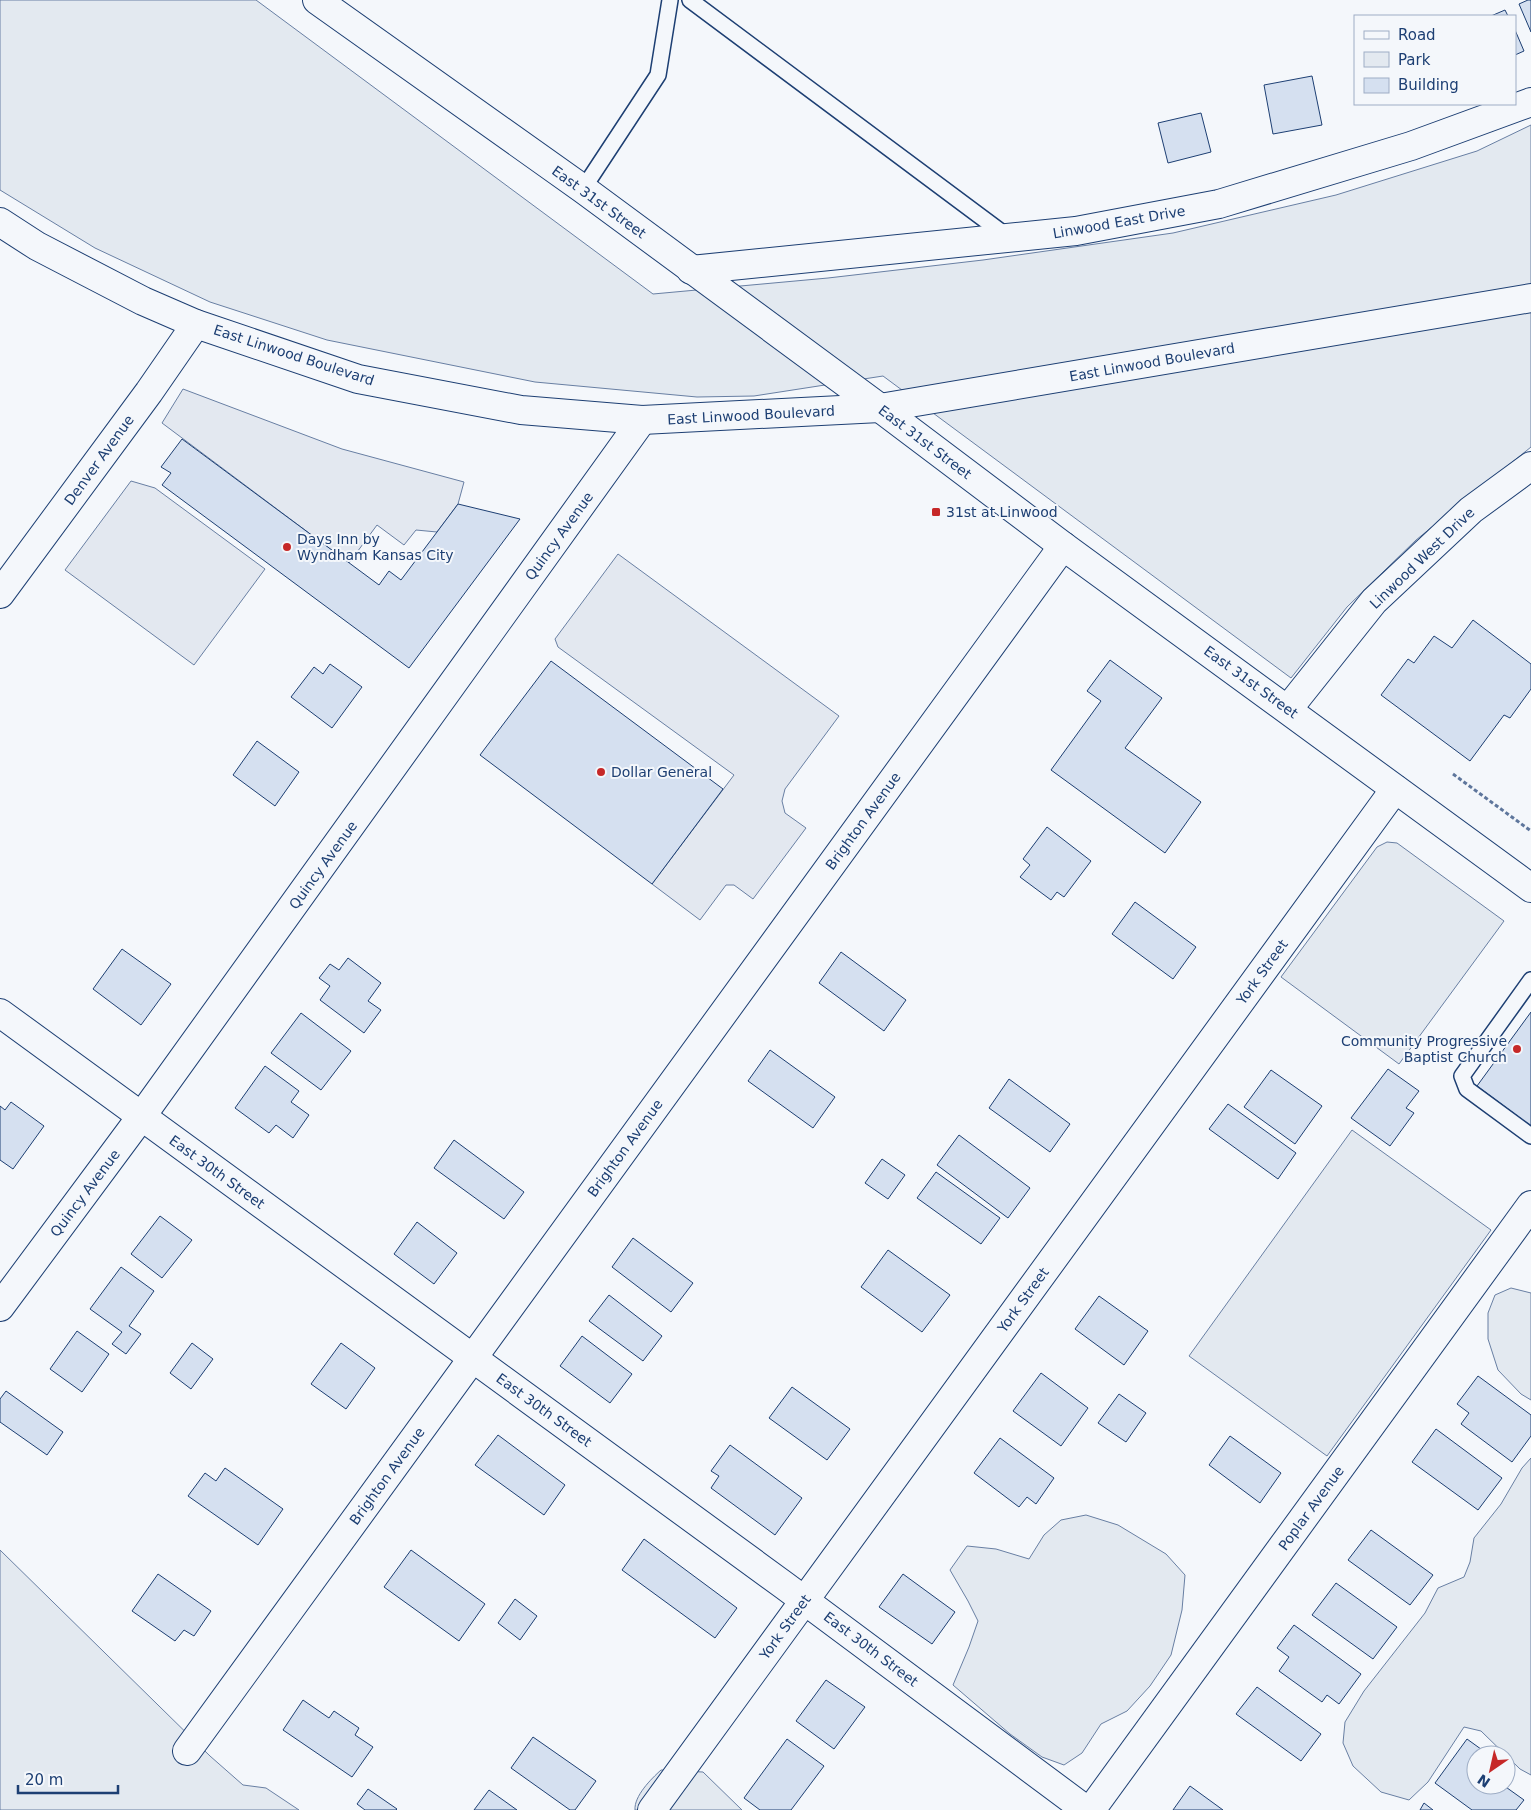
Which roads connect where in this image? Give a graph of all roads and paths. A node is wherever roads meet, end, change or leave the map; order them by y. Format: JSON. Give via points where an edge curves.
{"nodes":[{"id":1,"x":317,"y":0,"type":"edge"},
{"id":2,"x":670,"y":0,"type":"edge"},
{"id":3,"x":690,"y":0,"type":"edge"},
{"id":4,"x":1531,"y":102,"type":"edge"},
{"id":5,"x":583,"y":189,"type":"junction"},
{"id":6,"x":0,"y":222,"type":"edge"},
{"id":7,"x":1010,"y":238,"type":"junction"},
{"id":8,"x":691,"y":270,"type":"junction"},
{"id":9,"x":1531,"y":298,"type":"edge"},
{"id":10,"x":196,"y":324,"type":"junction"},
{"id":11,"x":880,"y":408,"type":"junction"},
{"id":12,"x":642,"y":420,"type":"junction"},
{"id":13,"x":1531,"y":466,"type":"edge"},
{"id":14,"x":1063,"y":546,"type":"junction"},
{"id":15,"x":0,"y":594,"type":"edge"},
{"id":16,"x":1288,"y":709,"type":"junction"},
{"id":17,"x":1453,"y":774,"type":"dead end"},
{"id":18,"x":1395,"y":789,"type":"junction"},
{"id":19,"x":1531,"y":831,"type":"edge"},
{"id":20,"x":1531,"y":888,"type":"edge"},
{"id":21,"x":1531,"y":980,"type":"edge"},
{"id":22,"x":0,"y":1013,"type":"edge"},
{"id":23,"x":141,"y":1117,"type":"junction"},
{"id":24,"x":1531,"y":1136,"type":"edge"},
{"id":25,"x":1531,"y":1205,"type":"edge"},
{"id":26,"x":0,"y":1307,"type":"edge"},
{"id":27,"x":473,"y":1358,"type":"junction"},
{"id":28,"x":805,"y":1600,"type":"junction"},
{"id":29,"x":187,"y":1751,"type":"dead end"},
{"id":30,"x":652,"y":1810,"type":"edge"},
{"id":31,"x":1086,"y":1810,"type":"edge"},
{"id":32,"x":1091,"y":1810,"type":"edge"}],
"edges":[{"from":1,"to":5,"type":"street","name":"East 31st Street"},
{"from":2,"to":5,"type":"lane","via":[[658,75]]},
{"from":3,"to":7,"type":"lane"},
{"from":4,"to":7,"type":"street","name":"Linwood East Drive","via":[[1411,146],[1219,204],[1076,231]]},
{"from":5,"to":8,"type":"street","name":"East 31st Street"},
{"from":6,"to":10,"type":"street","name":"East Linwood Boulevard","via":[[37,246]]},
{"from":7,"to":8,"type":"street","name":"Linwood East Drive"},
{"from":8,"to":11,"type":"street","name":"East 31st Street"},
{"from":9,"to":11,"type":"street","name":"East Linwood Boulevard"},
{"from":10,"to":12,"type":"street","name":"East Linwood Boulevard","via":[[358,379],[521,410]]},
{"from":10,"to":15,"type":"street","name":"Denver Avenue"},
{"from":11,"to":12,"type":"street","name":"East Linwood Boulevard"},
{"from":11,"to":14,"type":"street","name":"East 31st Street"},
{"from":12,"to":23,"type":"street","name":"Quincy Avenue"},
{"from":13,"to":16,"type":"street","name":"Linwood West Drive","via":[[1471,510],[1374,601]]},
{"from":14,"to":16,"type":"street","name":"East 31st Street"},
{"from":14,"to":27,"type":"street","name":"Brighton Avenue"},
{"from":16,"to":18,"type":"street","name":"East 31st Street"},
{"from":17,"to":19,"type":"path"},
{"from":18,"to":20,"type":"street","name":"East 31st Street"},
{"from":18,"to":28,"type":"street","name":"York Street"},
{"from":21,"to":24,"type":"lane","via":[[1462,1076],[1467,1089]]},
{"from":22,"to":23,"type":"street","name":"East 30th Street"},
{"from":23,"to":26,"type":"street","name":"Quincy Avenue"},
{"from":23,"to":27,"type":"street","name":"East 30th Street"},
{"from":25,"to":32,"type":"street","name":"Poplar Avenue"},
{"from":27,"to":28,"type":"street","name":"East 30th Street"},
{"from":27,"to":29,"type":"street","name":"Brighton Avenue"},
{"from":28,"to":30,"type":"street","name":"York Street"},
{"from":28,"to":31,"type":"street","name":"East 30th Street"}]}
